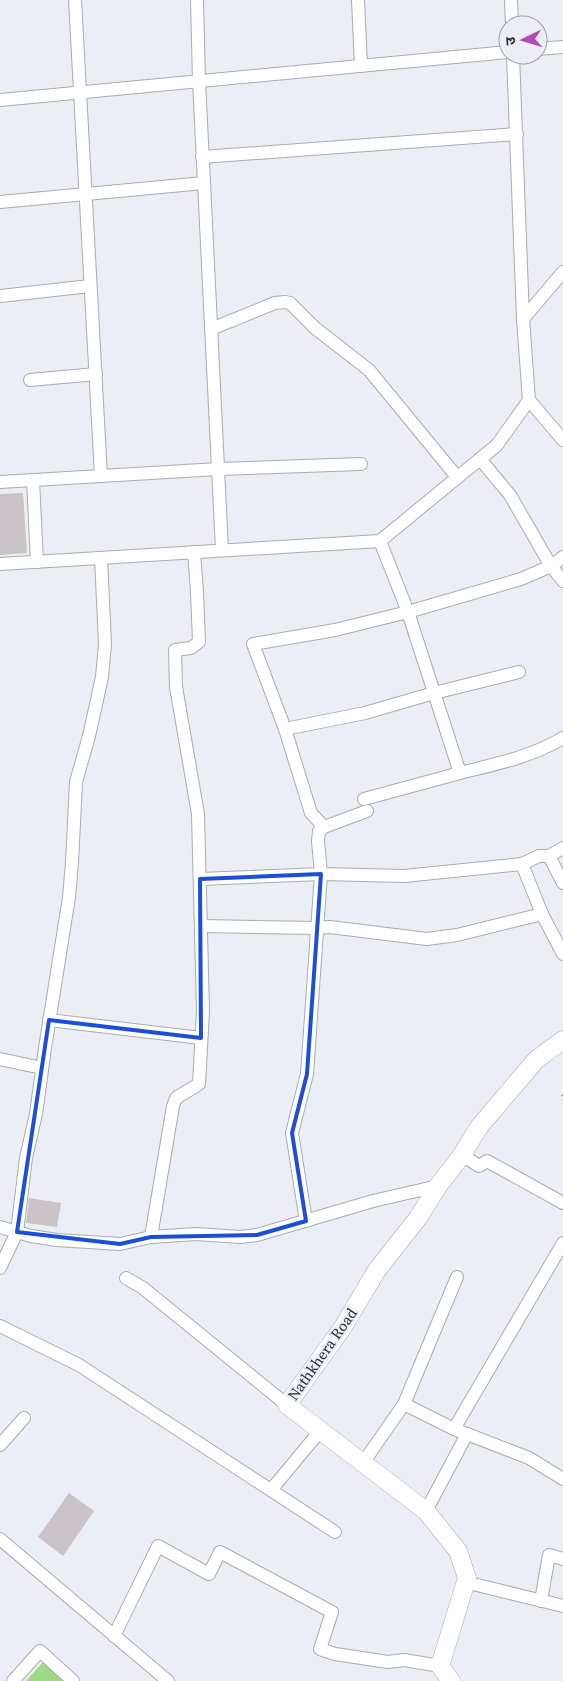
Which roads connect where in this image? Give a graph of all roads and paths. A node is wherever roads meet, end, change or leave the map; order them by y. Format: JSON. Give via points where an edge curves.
{"nodes":[{"id":1,"x":75,"y":0,"type":"edge"},
{"id":2,"x":197,"y":0,"type":"edge"},
{"id":3,"x":358,"y":0,"type":"edge"},
{"id":4,"x":511,"y":0,"type":"edge"},
{"id":5,"x":512,"y":15,"type":"edge"},
{"id":6,"x":563,"y":47,"type":"edge"},
{"id":7,"x":548,"y":48,"type":"edge"},
{"id":8,"x":498,"y":53,"type":"edge"},
{"id":9,"x":514,"y":65,"type":"edge"},
{"id":10,"x":361,"y":66,"type":"junction"},
{"id":11,"x":199,"y":81,"type":"junction"},
{"id":12,"x":79,"y":92,"type":"junction"},
{"id":13,"x":0,"y":100,"type":"edge"},
{"id":14,"x":517,"y":134,"type":"junction"},
{"id":15,"x":202,"y":157,"type":"junction"},
{"id":16,"x":204,"y":183,"type":"junction"},
{"id":17,"x":85,"y":194,"type":"junction"},
{"id":18,"x":0,"y":202,"type":"edge"},
{"id":19,"x":563,"y":272,"type":"edge"},
{"id":20,"x":90,"y":286,"type":"junction"},
{"id":21,"x":0,"y":296,"type":"edge"},
{"id":22,"x":523,"y":319,"type":"junction"},
{"id":23,"x":211,"y":329,"type":"junction"},
{"id":24,"x":96,"y":374,"type":"junction"},
{"id":25,"x":30,"y":380,"type":"dead end"},
{"id":26,"x":529,"y":400,"type":"junction"},
{"id":27,"x":563,"y":440,"type":"edge"},
{"id":28,"x":480,"y":459,"type":"junction"},
{"id":29,"x":361,"y":464,"type":"dead end"},
{"id":30,"x":218,"y":469,"type":"junction"},
{"id":31,"x":101,"y":476,"type":"junction"},
{"id":32,"x":457,"y":478,"type":"junction"},
{"id":33,"x":33,"y":480,"type":"junction"},
{"id":34,"x":0,"y":482,"type":"edge"},
{"id":35,"x":380,"y":540,"type":"junction"},
{"id":36,"x":222,"y":550,"type":"junction"},
{"id":37,"x":194,"y":552,"type":"junction"},
{"id":38,"x":563,"y":557,"type":"edge"},
{"id":39,"x":100,"y":558,"type":"junction"},
{"id":40,"x":37,"y":562,"type":"junction"},
{"id":41,"x":0,"y":564,"type":"edge"},
{"id":42,"x":551,"y":566,"type":"junction"},
{"id":43,"x":563,"y":581,"type":"edge"},
{"id":44,"x":408,"y":612,"type":"junction"},
{"id":45,"x":519,"y":672,"type":"dead end"},
{"id":46,"x":434,"y":693,"type":"junction"},
{"id":47,"x":285,"y":729,"type":"junction"},
{"id":48,"x":563,"y":738,"type":"edge"},
{"id":49,"x":460,"y":773,"type":"junction"},
{"id":50,"x":324,"y":827,"type":"junction"},
{"id":51,"x":563,"y":848,"type":"edge"},
{"id":52,"x":549,"y":856,"type":"junction"},
{"id":53,"x":522,"y":864,"type":"junction"},
{"id":54,"x":321,"y":874,"type":"junction"},
{"id":55,"x":200,"y":880,"type":"junction"},
{"id":56,"x":563,"y":882,"type":"edge"},
{"id":57,"x":542,"y":914,"type":"junction"},
{"id":58,"x":202,"y":926,"type":"junction"},
{"id":59,"x":316,"y":928,"type":"junction"},
{"id":60,"x":563,"y":954,"type":"edge"},
{"id":61,"x":49,"y":1020,"type":"junction"},
{"id":62,"x":201,"y":1038,"type":"junction"},
{"id":63,"x":563,"y":1040,"type":"edge"},
{"id":64,"x":0,"y":1059,"type":"edge"},
{"id":65,"x":42,"y":1068,"type":"junction"},
{"id":66,"x":462,"y":1155,"type":"junction"},
{"id":67,"x":438,"y":1186,"type":"junction"},
{"id":68,"x":563,"y":1203,"type":"edge"},
{"id":69,"x":306,"y":1221,"type":"junction"},
{"id":70,"x":0,"y":1227,"type":"edge"},
{"id":71,"x":17,"y":1232,"type":"junction"},
{"id":72,"x":151,"y":1237,"type":"junction"},
{"id":73,"x":563,"y":1244,"type":"edge"},
{"id":74,"x":0,"y":1268,"type":"edge"},
{"id":75,"x":457,"y":1277,"type":"dead end"},
{"id":76,"x":126,"y":1278,"type":"dead end"},
{"id":77,"x":0,"y":1326,"type":"edge"},
{"id":78,"x":404,"y":1404,"type":"junction"},
{"id":79,"x":286,"y":1405,"type":"junction"},
{"id":80,"x":24,"y":1418,"type":"dead end"},
{"id":81,"x":454,"y":1429,"type":"junction"},
{"id":82,"x":320,"y":1430,"type":"junction"},
{"id":83,"x":467,"y":1434,"type":"junction"},
{"id":84,"x":0,"y":1445,"type":"edge"},
{"id":85,"x":363,"y":1463,"type":"junction"},
{"id":86,"x":563,"y":1479,"type":"edge"},
{"id":87,"x":270,"y":1490,"type":"junction"},
{"id":88,"x":426,"y":1511,"type":"junction"},
{"id":89,"x":335,"y":1532,"type":"dead end"},
{"id":90,"x":0,"y":1539,"type":"edge"},
{"id":91,"x":563,"y":1559,"type":"edge"},
{"id":92,"x":467,"y":1578,"type":"junction"},
{"id":93,"x":542,"y":1601,"type":"junction"},
{"id":94,"x":563,"y":1606,"type":"edge"},
{"id":95,"x":114,"y":1636,"type":"junction"},
{"id":96,"x":440,"y":1666,"type":"junction"},
{"id":97,"x":13,"y":1681,"type":"edge"},
{"id":98,"x":73,"y":1681,"type":"edge"},
{"id":99,"x":168,"y":1681,"type":"edge"},
{"id":100,"x":452,"y":1681,"type":"edge"}],
"edges":[{"from":1,"to":12,"type":"street"},
{"from":2,"to":11,"type":"street"},
{"from":3,"to":10,"type":"street"},
{"from":4,"to":5,"type":"street"},
{"from":6,"to":7,"type":"street"},
{"from":8,"to":10,"type":"street"},
{"from":9,"to":14,"type":"street"},
{"from":10,"to":11,"type":"street"},
{"from":11,"to":12,"type":"street"},
{"from":11,"to":15,"type":"street"},
{"from":12,"to":13,"type":"street"},
{"from":12,"to":17,"type":"street"},
{"from":14,"to":15,"type":"street"},
{"from":14,"to":22,"type":"street"},
{"from":15,"to":16,"type":"street"},
{"from":16,"to":17,"type":"street"},
{"from":16,"to":23,"type":"street"},
{"from":17,"to":18,"type":"street"},
{"from":17,"to":20,"type":"street"},
{"from":19,"to":22,"type":"street"},
{"from":20,"to":21,"type":"street"},
{"from":20,"to":24,"type":"street"},
{"from":22,"to":26,"type":"street"},
{"from":23,"to":30,"type":"street"},
{"from":23,"to":32,"type":"street","via":[[275,303],[290,303],[315,328],[369,370]]},
{"from":24,"to":25,"type":"street"},
{"from":24,"to":31,"type":"street"},
{"from":26,"to":27,"type":"street"},
{"from":26,"to":28,"type":"street","via":[[496,445]]},
{"from":28,"to":32,"type":"street"},
{"from":28,"to":42,"type":"street","via":[[510,495]]},
{"from":29,"to":30,"type":"street"},
{"from":30,"to":31,"type":"street"},
{"from":30,"to":36,"type":"street"},
{"from":31,"to":33,"type":"street"},
{"from":32,"to":35,"type":"street"},
{"from":33,"to":34,"type":"street"},
{"from":33,"to":40,"type":"street"},
{"from":35,"to":36,"type":"street"},
{"from":35,"to":44,"type":"street"},
{"from":36,"to":37,"type":"street"},
{"from":37,"to":39,"type":"street"},
{"from":37,"to":55,"type":"street","via":[[199,642],[191,648],[175,650],[176,687],[198,814]]},
{"from":38,"to":42,"type":"street"},
{"from":39,"to":40,"type":"street"},
{"from":39,"to":61,"type":"street","via":[[105,644],[102,677],[76,782],[69,897]]},
{"from":40,"to":41,"type":"street"},
{"from":42,"to":43,"type":"street"},
{"from":42,"to":44,"type":"street","via":[[521,579]]},
{"from":44,"to":46,"type":"street"},
{"from":44,"to":47,"type":"street","via":[[336,630],[252,644]]},
{"from":45,"to":46,"type":"street"},
{"from":46,"to":47,"type":"street","via":[[365,713]]},
{"from":46,"to":49,"type":"street"},
{"from":47,"to":50,"type":"street","via":[[311,813]]},
{"from":48,"to":49,"type":"street","via":[[522,757]]},
{"from":49,"to":50,"type":"street","via":[[365,805]]},
{"from":50,"to":54,"type":"street","via":[[319,831],[318,841]]},
{"from":51,"to":52,"type":"street"},
{"from":52,"to":53,"type":"street","via":[[539,856]]},
{"from":52,"to":56,"type":"street"},
{"from":53,"to":54,"type":"street","via":[[404,876]]},
{"from":53,"to":57,"type":"street"},
{"from":54,"to":55,"type":"street"},
{"from":54,"to":59,"type":"street"},
{"from":55,"to":58,"type":"street"},
{"from":57,"to":59,"type":"street","via":[[427,939]]},
{"from":57,"to":60,"type":"street"},
{"from":58,"to":59,"type":"street"},
{"from":58,"to":62,"type":"street"},
{"from":59,"to":69,"type":"street","via":[[307,1074],[292,1134]]},
{"from":61,"to":62,"type":"street"},
{"from":61,"to":65,"type":"street"},
{"from":62,"to":72,"type":"street","via":[[199,1084],[176,1098],[173,1106]]},
{"from":63,"to":66,"type":"street","name":"Nathkhera Road","via":[[529,1067],[479,1127]]},
{"from":64,"to":65,"type":"street"},
{"from":65,"to":71,"type":"street"},
{"from":66,"to":67,"type":"street","name":"Nathkhera Road"},
{"from":66,"to":68,"type":"street","via":[[479,1166],[487,1161]]},
{"from":67,"to":69,"type":"street"},
{"from":67,"to":79,"type":"street","name":"Nathkhera Road"},
{"from":69,"to":72,"type":"street","via":[[240,1237],[196,1234]]},
{"from":70,"to":71,"type":"street"},
{"from":71,"to":72,"type":"street","via":[[57,1240],[112,1244]]},
{"from":71,"to":74,"type":"street"},
{"from":73,"to":81,"type":"street"},
{"from":75,"to":78,"type":"street"},
{"from":76,"to":79,"type":"street","via":[[143,1288]]},
{"from":77,"to":87,"type":"street","via":[[79,1366]]},
{"from":78,"to":81,"type":"street"},
{"from":78,"to":85,"type":"street"},
{"from":79,"to":82,"type":"street","name":"Nathkhera Road"},
{"from":80,"to":84,"type":"street"},
{"from":81,"to":83,"type":"street"},
{"from":82,"to":85,"type":"street","name":"Nathkhera Road"},
{"from":82,"to":87,"type":"street"},
{"from":83,"to":86,"type":"street","via":[[529,1458]]},
{"from":83,"to":88,"type":"street"},
{"from":85,"to":88,"type":"street","name":"Nathkhera Road"},
{"from":87,"to":89,"type":"street"},
{"from":88,"to":92,"type":"street","name":"Nathkhera Road","via":[[458,1551]]},
{"from":90,"to":95,"type":"street"},
{"from":91,"to":93,"type":"street","via":[[549,1556]]},
{"from":92,"to":93,"type":"street","via":[[473,1584]]},
{"from":92,"to":96,"type":"street"},
{"from":93,"to":94,"type":"street"},
{"from":95,"to":96,"type":"street","via":[[158,1546],[210,1574],[220,1552],[332,1612],[320,1649],[388,1662],[404,1660]]},
{"from":95,"to":99,"type":"street"},
{"from":96,"to":100,"type":"street"},
{"from":97,"to":98,"type":"street","via":[[40,1651]]}]}
